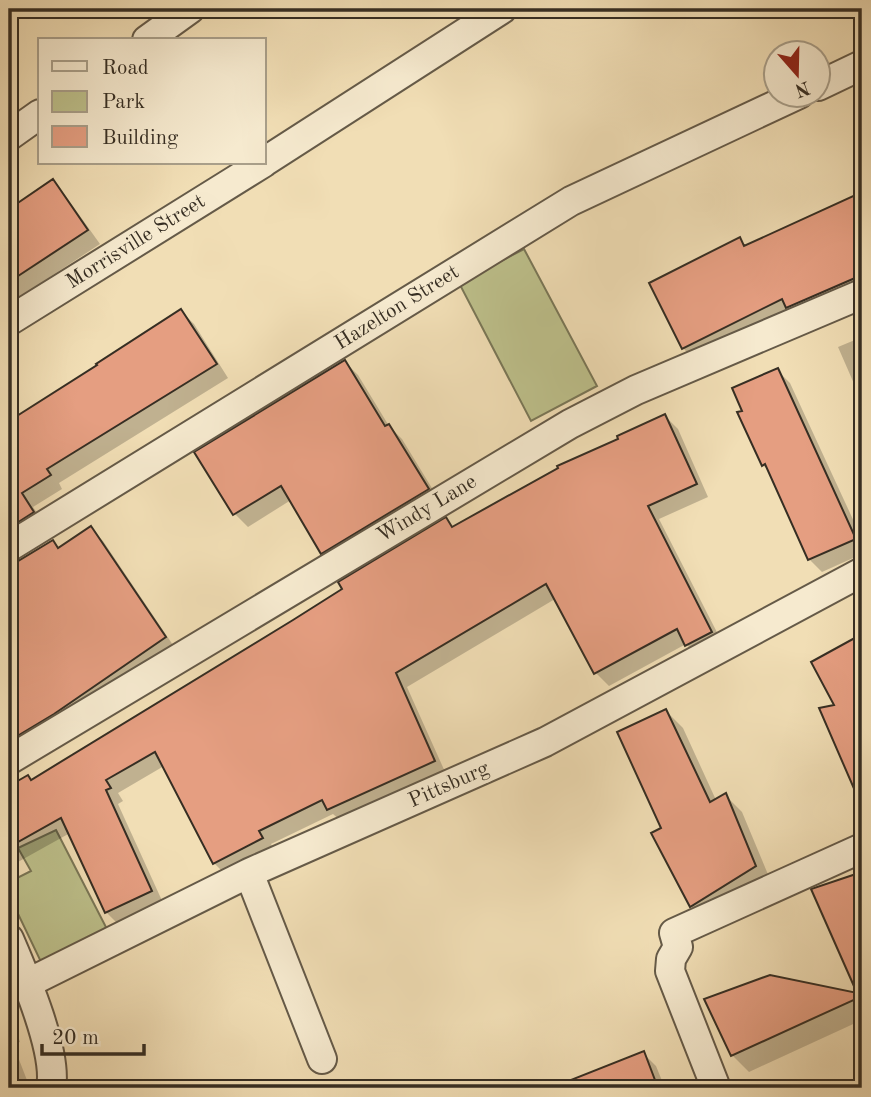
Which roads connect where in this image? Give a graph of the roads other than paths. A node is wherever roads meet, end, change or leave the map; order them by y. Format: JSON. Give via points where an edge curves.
{"nodes":[{"id":1,"x":190,"y":9,"type":"edge"},
{"id":2,"x":502,"y":9,"type":"edge"},
{"id":3,"x":162,"y":36,"type":"edge"},
{"id":4,"x":862,"y":65,"type":"edge"},
{"id":5,"x":832,"y":79,"type":"edge"},
{"id":6,"x":769,"y":108,"type":"edge"},
{"id":7,"x":38,"y":115,"type":"edge"},
{"id":8,"x":9,"y":136,"type":"edge"},
{"id":9,"x":266,"y":158,"type":"edge"},
{"id":10,"x":255,"y":165,"type":"edge"},
{"id":11,"x":862,"y":294,"type":"edge"},
{"id":12,"x":9,"y":321,"type":"edge"},
{"id":13,"x":9,"y":547,"type":"edge"},
{"id":14,"x":862,"y":572,"type":"edge"},
{"id":15,"x":9,"y":760,"type":"edge"},
{"id":16,"x":862,"y":848,"type":"edge"},
{"id":17,"x":249,"y":873,"type":"junction"},
{"id":18,"x":9,"y":939,"type":"edge"},
{"id":19,"x":28,"y":983,"type":"junction"},
{"id":20,"x":322,"y":1059,"type":"dead end"},
{"id":21,"x":51,"y":1088,"type":"edge"},
{"id":22,"x":716,"y":1088,"type":"edge"}],
"edges":[{"from":1,"to":3,"type":"street"},
{"from":2,"to":9,"type":"street","name":"Morrisville Street"},
{"from":4,"to":5,"type":"street"},
{"from":6,"to":13,"type":"street","name":"Hazelton Street","via":[[571,201]]},
{"from":7,"to":8,"type":"street"},
{"from":10,"to":12,"type":"street","name":"Morrisville Street"},
{"from":11,"to":15,"type":"street","name":"Windy Lane","via":[[636,390],[570,424]]},
{"from":14,"to":17,"type":"street","name":"Pittsburg","via":[[545,742]]},
{"from":16,"to":22,"type":"street","via":[[674,933],[678,947],[670,971]]},
{"from":17,"to":19,"type":"street","name":"Pittsburg"},
{"from":17,"to":20,"type":"street"},
{"from":18,"to":19,"type":"street"},
{"from":19,"to":21,"type":"street","via":[[52,1066]]}]}
